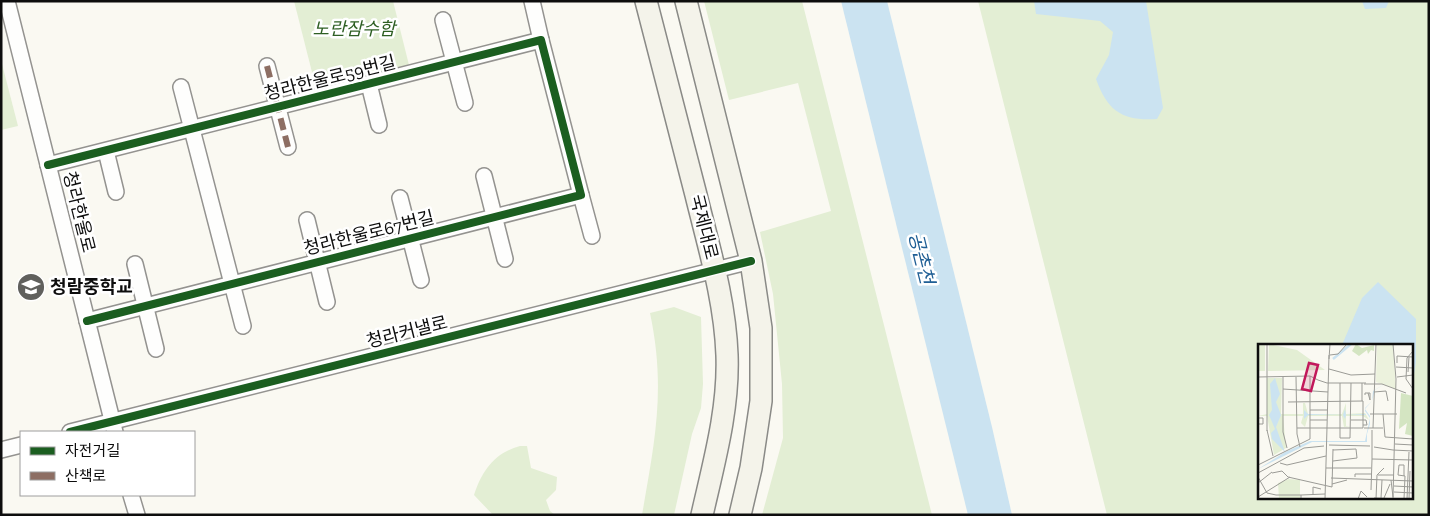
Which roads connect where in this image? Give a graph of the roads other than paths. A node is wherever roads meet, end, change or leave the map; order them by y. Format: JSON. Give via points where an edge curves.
{"nodes":[{"id":1,"x":7,"y":1,"type":"edge"},
{"id":2,"x":532,"y":1,"type":"edge"},
{"id":3,"x":646,"y":1,"type":"edge"},
{"id":4,"x":686,"y":1,"type":"edge"},
{"id":5,"x":442,"y":20,"type":"dead end"},
{"id":6,"x":541,"y":40,"type":"junction"},
{"id":7,"x":454,"y":62,"type":"junction"},
{"id":8,"x":267,"y":66,"type":"dead end"},
{"id":9,"x":369,"y":84,"type":"junction"},
{"id":10,"x":181,"y":87,"type":"dead end"},
{"id":11,"x":465,"y":103,"type":"dead end"},
{"id":12,"x":278,"y":107,"type":"junction"},
{"id":13,"x":379,"y":125,"type":"dead end"},
{"id":14,"x":192,"y":129,"type":"junction"},
{"id":15,"x":288,"y":147,"type":"dead end"},
{"id":16,"x":106,"y":151,"type":"junction"},
{"id":17,"x":48,"y":165,"type":"junction"},
{"id":18,"x":484,"y":176,"type":"dead end"},
{"id":19,"x":116,"y":192,"type":"dead end"},
{"id":20,"x":581,"y":195,"type":"junction"},
{"id":21,"x":400,"y":198,"type":"dead end"},
{"id":22,"x":495,"y":217,"type":"junction"},
{"id":23,"x":307,"y":220,"type":"dead end"},
{"id":24,"x":592,"y":236,"type":"dead end"},
{"id":25,"x":410,"y":239,"type":"junction"},
{"id":26,"x":506,"y":259,"type":"dead end"},
{"id":27,"x":750,"y":261,"type":"junction"},
{"id":28,"x":318,"y":262,"type":"junction"},
{"id":29,"x":135,"y":264,"type":"dead end"},
{"id":30,"x":715,"y":270,"type":"junction"},
{"id":31,"x":421,"y":280,"type":"dead end"},
{"id":32,"x":232,"y":284,"type":"junction"},
{"id":33,"x":327,"y":302,"type":"dead end"},
{"id":34,"x":145,"y":306,"type":"junction"},
{"id":35,"x":87,"y":321,"type":"junction"},
{"id":36,"x":243,"y":326,"type":"dead end"},
{"id":37,"x":156,"y":349,"type":"dead end"},
{"id":38,"x":114,"y":427,"type":"edge"},
{"id":39,"x":79,"y":431,"type":"edge"},
{"id":40,"x":20,"y":445,"type":"edge"},
{"id":41,"x":1,"y":450,"type":"edge"},
{"id":42,"x":132,"y":496,"type":"edge"},
{"id":43,"x":137,"y":515,"type":"edge"},
{"id":44,"x":702,"y":515,"type":"edge"},
{"id":45,"x":740,"y":515,"type":"edge"}],
"edges":[{"from":1,"to":17,"type":"street","name":"청라한울로"},
{"from":2,"to":6,"type":"street"},
{"from":3,"to":30,"type":"main road","name":"국제대로"},
{"from":4,"to":27,"type":"main road"},
{"from":5,"to":7,"type":"street"},
{"from":6,"to":7,"type":"street","name":"청라한울로59번길"},
{"from":6,"to":20,"type":"street"},
{"from":7,"to":9,"type":"street","name":"청라한울로59번길"},
{"from":7,"to":11,"type":"street"},
{"from":8,"to":12,"type":"street"},
{"from":9,"to":12,"type":"street","name":"청라한울로59번길"},
{"from":9,"to":13,"type":"street"},
{"from":10,"to":14,"type":"street"},
{"from":12,"to":14,"type":"street","name":"청라한울로59번길"},
{"from":12,"to":15,"type":"street"},
{"from":14,"to":16,"type":"street","name":"청라한울로59번길"},
{"from":14,"to":32,"type":"street"},
{"from":16,"to":17,"type":"street","name":"청라한울로59번길"},
{"from":16,"to":19,"type":"street"},
{"from":17,"to":35,"type":"street","name":"청라한울로"},
{"from":18,"to":22,"type":"street"},
{"from":20,"to":22,"type":"street","name":"청라한울로67번길"},
{"from":20,"to":24,"type":"street"},
{"from":21,"to":25,"type":"street"},
{"from":22,"to":25,"type":"street","name":"청라한울로67번길"},
{"from":22,"to":26,"type":"street"},
{"from":23,"to":28,"type":"street"},
{"from":25,"to":28,"type":"street","name":"청라한울로67번길"},
{"from":25,"to":31,"type":"street"},
{"from":27,"to":30,"type":"street","name":"청라커낼로"},
{"from":27,"to":45,"type":"main road","via":[[761,328],[760,401],[751,468]]},
{"from":28,"to":32,"type":"street","name":"청라한울로67번길"},
{"from":28,"to":33,"type":"street"},
{"from":29,"to":34,"type":"street"},
{"from":30,"to":38,"type":"street","name":"청라커낼로"},
{"from":30,"to":44,"type":"main road","name":"국제대로","via":[[724,317],[726,380],[721,431]]},
{"from":32,"to":34,"type":"street","name":"청라한울로67번길"},
{"from":32,"to":36,"type":"street"},
{"from":34,"to":35,"type":"street","name":"청라한울로67번길"},
{"from":34,"to":37,"type":"street"},
{"from":35,"to":38,"type":"street","name":"청라한울로"},
{"from":38,"to":39,"type":"street","name":"청라커낼로"},
{"from":40,"to":41,"type":"street"},
{"from":42,"to":43,"type":"street"}]}
